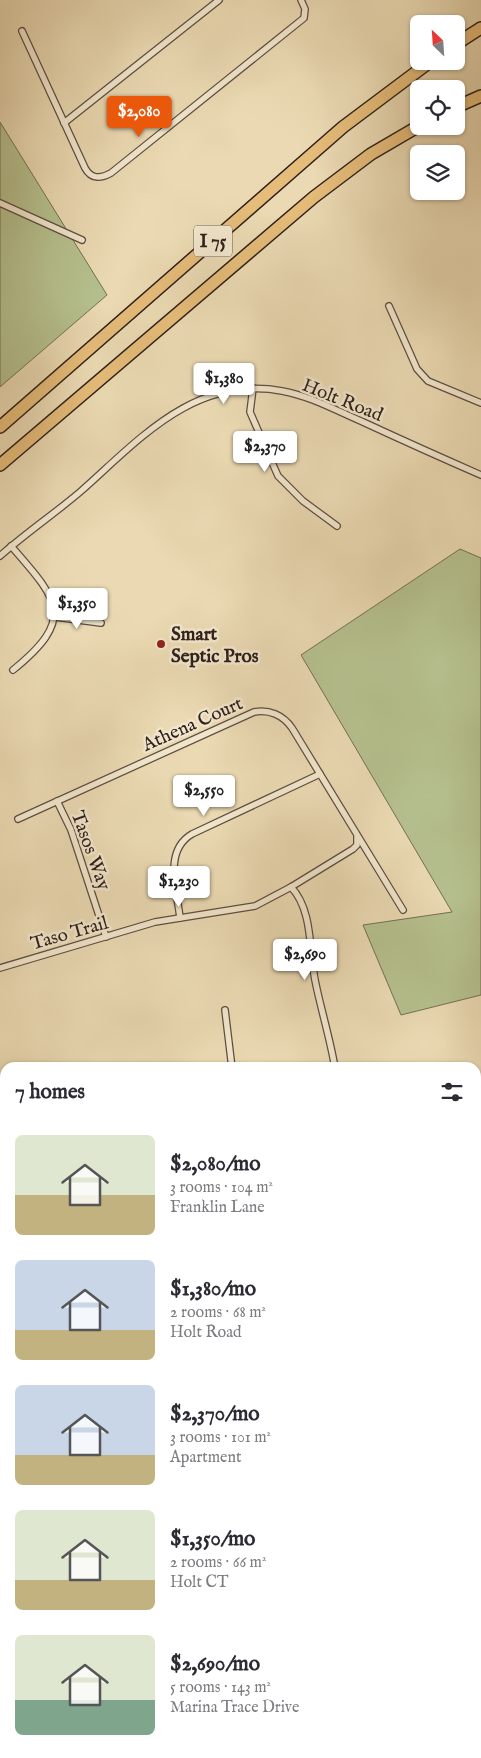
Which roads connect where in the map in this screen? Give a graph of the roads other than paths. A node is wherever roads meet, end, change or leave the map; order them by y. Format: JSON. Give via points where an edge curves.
{"nodes":[{"id":1,"x":219,"y":0,"type":"edge"},
{"id":2,"x":302,"y":0,"type":"edge"},
{"id":3,"x":481,"y":28,"type":"edge"},
{"id":4,"x":22,"y":31,"type":"dead end"},
{"id":5,"x":465,"y":38,"type":"edge"},
{"id":6,"x":419,"y":70,"type":"edge"},
{"id":7,"x":481,"y":96,"type":"edge"},
{"id":8,"x":465,"y":103,"type":"edge"},
{"id":9,"x":64,"y":124,"type":"junction"},
{"id":10,"x":410,"y":131,"type":"edge"},
{"id":11,"x":0,"y":203,"type":"edge"},
{"id":12,"x":82,"y":240,"type":"dead end"},
{"id":13,"x":389,"y":306,"type":"dead end"},
{"id":14,"x":253,"y":388,"type":"junction"},
{"id":15,"x":481,"y":403,"type":"edge"},
{"id":16,"x":0,"y":428,"type":"edge"},
{"id":17,"x":0,"y":465,"type":"edge"},
{"id":18,"x":481,"y":475,"type":"edge"},
{"id":19,"x":337,"y":526,"type":"dead end"},
{"id":20,"x":11,"y":546,"type":"junction"},
{"id":21,"x":0,"y":556,"type":"edge"},
{"id":22,"x":55,"y":617,"type":"junction"},
{"id":23,"x":101,"y":623,"type":"dead end"},
{"id":24,"x":13,"y":670,"type":"dead end"},
{"id":25,"x":320,"y":774,"type":"junction"},
{"id":26,"x":57,"y":801,"type":"junction"},
{"id":27,"x":18,"y":820,"type":"dead end"},
{"id":28,"x":357,"y":834,"type":"junction"},
{"id":29,"x":291,"y":888,"type":"junction"},
{"id":30,"x":403,"y":910,"type":"dead end"},
{"id":31,"x":180,"y":918,"type":"junction"},
{"id":32,"x":106,"y":937,"type":"junction"},
{"id":33,"x":0,"y":968,"type":"edge"},
{"id":34,"x":225,"y":1010,"type":"dead end"},
{"id":35,"x":231,"y":1062,"type":"edge"},
{"id":36,"x":334,"y":1062,"type":"edge"}],
"edges":[{"from":1,"to":9,"type":"street"},
{"from":2,"to":9,"type":"street","via":[[306,9],[304,18],[111,173],[99,178],[87,173]]},
{"from":3,"to":5,"type":"highway"},
{"from":4,"to":9,"type":"street"},
{"from":6,"to":16,"type":"highway","number":"I 75","via":[[343,127]]},
{"from":7,"to":8,"type":"highway"},
{"from":10,"to":17,"type":"highway","number":"I 75","via":[[371,154],[314,197]]},
{"from":11,"to":12,"type":"street"},
{"from":13,"to":15,"type":"street","via":[[417,369],[428,381]]},
{"from":14,"to":18,"type":"street","name":"Holt Road","via":[[283,391],[320,403]]},
{"from":14,"to":19,"type":"street","via":[[250,412],[278,476]]},
{"from":14,"to":20,"type":"street","name":"Holt Road","via":[[189,404],[167,417]]},
{"from":20,"to":21,"type":"street","name":"Holt Road"},
{"from":20,"to":22,"type":"street","via":[[42,582],[50,596]]},
{"from":22,"to":23,"type":"street"},
{"from":22,"to":24,"type":"street","via":[[48,636],[37,651]]},
{"from":25,"to":26,"type":"street","name":"Athena Court","via":[[289,723],[278,715],[260,711]]},
{"from":25,"to":28,"type":"street","name":"Athena Court"},
{"from":25,"to":31,"type":"street","via":[[182,841],[174,856]]},
{"from":26,"to":27,"type":"street","name":"Athena Court"},
{"from":26,"to":32,"type":"street","name":"Tasos Way","via":[[71,830]]},
{"from":28,"to":29,"type":"street","name":"Taso Trail","via":[[357,845],[353,849]]},
{"from":28,"to":30,"type":"street","name":"Athena Court"},
{"from":29,"to":31,"type":"street","name":"Taso Trail","via":[[249,907]]},
{"from":29,"to":36,"type":"street","via":[[304,910],[315,980]]},
{"from":31,"to":32,"type":"street","name":"Taso Trail"},
{"from":32,"to":33,"type":"street","name":"Taso Trail"},
{"from":34,"to":35,"type":"street"}]}
